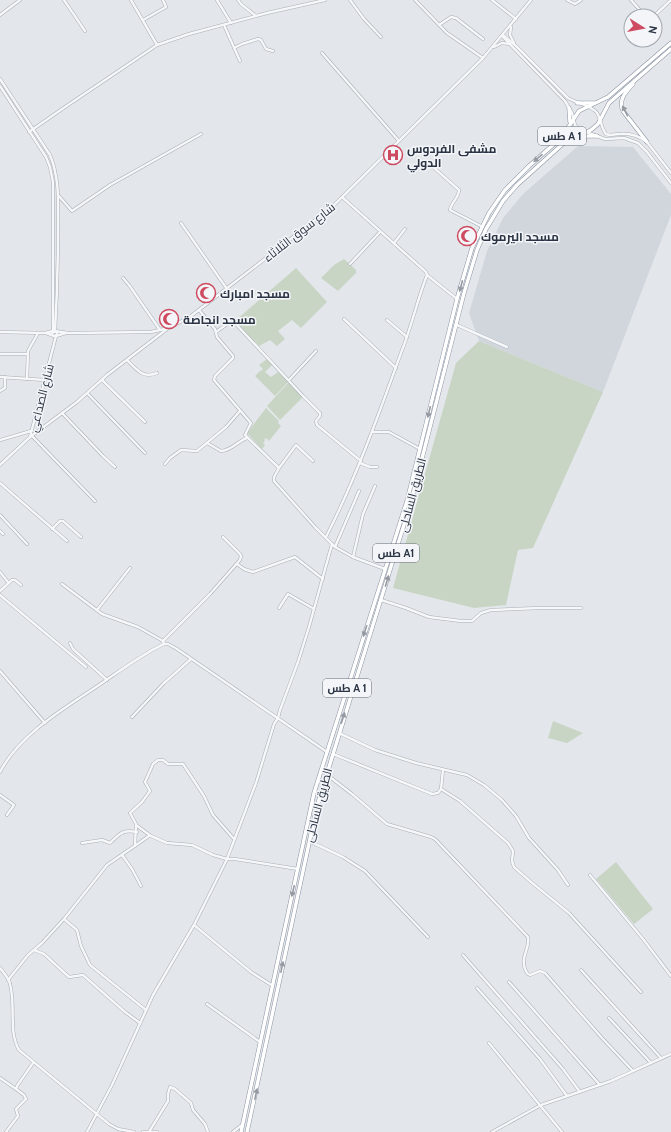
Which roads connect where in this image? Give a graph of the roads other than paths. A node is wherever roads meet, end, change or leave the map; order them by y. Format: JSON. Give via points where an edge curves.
{"nodes":[{"id":1,"x":20,"y":0,"type":"edge"},
{"id":2,"x":64,"y":0,"type":"edge"},
{"id":3,"x":131,"y":0,"type":"edge"},
{"id":4,"x":163,"y":0,"type":"edge"},
{"id":5,"x":217,"y":0,"type":"edge"},
{"id":6,"x":238,"y":0,"type":"edge"},
{"id":7,"x":325,"y":0,"type":"edge"},
{"id":8,"x":350,"y":0,"type":"edge"},
{"id":9,"x":415,"y":0,"type":"edge"},
{"id":10,"x":492,"y":0,"type":"edge"},
{"id":11,"x":531,"y":0,"type":"edge"},
{"id":12,"x":567,"y":0,"type":"edge"},
{"id":13,"x":581,"y":0,"type":"edge"},
{"id":14,"x":631,"y":0,"type":"edge"},
{"id":15,"x":671,"y":0,"type":"edge"},
{"id":16,"x":638,"y":8,"type":"edge"},
{"id":17,"x":662,"y":8,"type":"edge"},
{"id":18,"x":0,"y":15,"type":"edge"},
{"id":19,"x":256,"y":16,"type":"junction"},
{"id":20,"x":516,"y":19,"type":"junction"},
{"id":21,"x":142,"y":20,"type":"junction"},
{"id":22,"x":231,"y":23,"type":"junction"},
{"id":23,"x":513,"y":23,"type":"junction"},
{"id":24,"x":224,"y":25,"type":"junction"},
{"id":25,"x":439,"y":25,"type":"junction"},
{"id":26,"x":85,"y":31,"type":"dead end"},
{"id":27,"x":381,"y":36,"type":"dead end"},
{"id":28,"x":503,"y":36,"type":"junction"},
{"id":29,"x":483,"y":39,"type":"dead end"},
{"id":30,"x":671,"y":43,"type":"edge"},
{"id":31,"x":157,"y":45,"type":"junction"},
{"id":32,"x":510,"y":45,"type":"junction"},
{"id":33,"x":516,"y":46,"type":"junction"},
{"id":34,"x":234,"y":48,"type":"junction"},
{"id":35,"x":671,"y":49,"type":"edge"},
{"id":36,"x":490,"y":50,"type":"junction"},
{"id":37,"x":273,"y":51,"type":"dead end"},
{"id":38,"x":322,"y":53,"type":"dead end"},
{"id":39,"x":483,"y":58,"type":"junction"},
{"id":40,"x":240,"y":61,"type":"dead end"},
{"id":41,"x":641,"y":74,"type":"junction"},
{"id":42,"x":0,"y":81,"type":"edge"},
{"id":43,"x":0,"y":86,"type":"edge"},
{"id":44,"x":599,"y":102,"type":"junction"},
{"id":45,"x":577,"y":103,"type":"junction"},
{"id":46,"x":587,"y":107,"type":"junction"},
{"id":47,"x":569,"y":108,"type":"junction"},
{"id":48,"x":574,"y":118,"type":"junction"},
{"id":49,"x":599,"y":120,"type":"junction"},
{"id":50,"x":569,"y":127,"type":"junction"},
{"id":51,"x":32,"y":130,"type":"junction"},
{"id":52,"x":29,"y":132,"type":"junction"},
{"id":53,"x":588,"y":132,"type":"junction"},
{"id":54,"x":201,"y":134,"type":"dead end"},
{"id":55,"x":597,"y":136,"type":"junction"},
{"id":56,"x":574,"y":137,"type":"junction"},
{"id":57,"x":399,"y":141,"type":"junction"},
{"id":58,"x":647,"y":142,"type":"junction"},
{"id":59,"x":433,"y":166,"type":"dead end"},
{"id":60,"x":671,"y":173,"type":"edge"},
{"id":61,"x":671,"y":183,"type":"edge"},
{"id":62,"x":58,"y":195,"type":"junction"},
{"id":63,"x":342,"y":197,"type":"junction"},
{"id":64,"x":181,"y":223,"type":"dead end"},
{"id":65,"x":482,"y":226,"type":"junction"},
{"id":66,"x":405,"y":229,"type":"dead end"},
{"id":67,"x":380,"y":232,"type":"junction"},
{"id":68,"x":394,"y":243,"type":"junction"},
{"id":69,"x":53,"y":249,"type":"junction"},
{"id":70,"x":58,"y":249,"type":"junction"},
{"id":71,"x":350,"y":264,"type":"dead end"},
{"id":72,"x":427,"y":275,"type":"junction"},
{"id":73,"x":123,"y":278,"type":"dead end"},
{"id":74,"x":227,"y":289,"type":"junction"},
{"id":75,"x":457,"y":299,"type":"junction"},
{"id":76,"x":199,"y":310,"type":"junction"},
{"id":77,"x":344,"y":319,"type":"dead end"},
{"id":78,"x":387,"y":320,"type":"dead end"},
{"id":79,"x":457,"y":325,"type":"junction"},
{"id":80,"x":169,"y":328,"type":"junction"},
{"id":81,"x":160,"y":330,"type":"junction"},
{"id":82,"x":54,"y":331,"type":"junction"},
{"id":83,"x":0,"y":332,"type":"edge"},
{"id":84,"x":216,"y":332,"type":"junction"},
{"id":85,"x":38,"y":333,"type":"junction"},
{"id":86,"x":45,"y":333,"type":"junction"},
{"id":87,"x":68,"y":333,"type":"junction"},
{"id":88,"x":52,"y":335,"type":"junction"},
{"id":89,"x":56,"y":336,"type":"junction"},
{"id":90,"x":407,"y":337,"type":"junction"},
{"id":91,"x":55,"y":341,"type":"junction"},
{"id":92,"x":507,"y":347,"type":"dead end"},
{"id":93,"x":444,"y":350,"type":"junction"},
{"id":94,"x":316,"y":351,"type":"dead end"},
{"id":95,"x":450,"y":352,"type":"junction"},
{"id":96,"x":0,"y":354,"type":"edge"},
{"id":97,"x":28,"y":354,"type":"junction"},
{"id":98,"x":127,"y":360,"type":"junction"},
{"id":99,"x":396,"y":368,"type":"junction"},
{"id":100,"x":157,"y":373,"type":"dead end"},
{"id":101,"x":0,"y":377,"type":"edge"},
{"id":102,"x":5,"y":377,"type":"junction"},
{"id":103,"x":27,"y":379,"type":"junction"},
{"id":104,"x":45,"y":380,"type":"junction"},
{"id":105,"x":102,"y":380,"type":"junction"},
{"id":106,"x":289,"y":380,"type":"junction"},
{"id":107,"x":0,"y":391,"type":"edge"},
{"id":108,"x":87,"y":392,"type":"junction"},
{"id":109,"x":240,"y":411,"type":"junction"},
{"id":110,"x":62,"y":413,"type":"junction"},
{"id":111,"x":145,"y":422,"type":"dead end"},
{"id":112,"x":32,"y":431,"type":"junction"},
{"id":113,"x":372,"y":432,"type":"junction"},
{"id":114,"x":31,"y":437,"type":"junction"},
{"id":115,"x":247,"y":438,"type":"junction"},
{"id":116,"x":0,"y":440,"type":"edge"},
{"id":117,"x":207,"y":443,"type":"junction"},
{"id":118,"x":420,"y":449,"type":"junction"},
{"id":119,"x":144,"y":453,"type":"dead end"},
{"id":120,"x":313,"y":461,"type":"dead end"},
{"id":121,"x":360,"y":462,"type":"junction"},
{"id":122,"x":165,"y":464,"type":"dead end"},
{"id":123,"x":0,"y":465,"type":"edge"},
{"id":124,"x":115,"y":467,"type":"dead end"},
{"id":125,"x":377,"y":467,"type":"dead end"},
{"id":126,"x":279,"y":468,"type":"junction"},
{"id":127,"x":0,"y":483,"type":"edge"},
{"id":128,"x":375,"y":486,"type":"dead end"},
{"id":129,"x":359,"y":491,"type":"dead end"},
{"id":130,"x":95,"y":502,"type":"dead end"},
{"id":131,"x":0,"y":515,"type":"edge"},
{"id":132,"x":52,"y":529,"type":"junction"},
{"id":133,"x":0,"y":531,"type":"edge"},
{"id":134,"x":3,"y":534,"type":"dead end"},
{"id":135,"x":81,"y":537,"type":"dead end"},
{"id":136,"x":223,"y":537,"type":"dead end"},
{"id":137,"x":326,"y":537,"type":"junction"},
{"id":138,"x":67,"y":541,"type":"dead end"},
{"id":139,"x":27,"y":544,"type":"dead end"},
{"id":140,"x":332,"y":544,"type":"junction"},
{"id":141,"x":335,"y":547,"type":"junction"},
{"id":142,"x":353,"y":557,"type":"junction"},
{"id":143,"x":237,"y":564,"type":"junction"},
{"id":144,"x":130,"y":568,"type":"dead end"},
{"id":145,"x":385,"y":569,"type":"junction"},
{"id":146,"x":0,"y":572,"type":"edge"},
{"id":147,"x":323,"y":580,"type":"junction"},
{"id":148,"x":8,"y":582,"type":"junction"},
{"id":149,"x":62,"y":584,"type":"dead end"},
{"id":150,"x":21,"y":585,"type":"dead end"},
{"id":151,"x":0,"y":591,"type":"edge"},
{"id":152,"x":0,"y":595,"type":"edge"},
{"id":153,"x":382,"y":600,"type":"junction"},
{"id":154,"x":279,"y":608,"type":"dead end"},
{"id":155,"x":580,"y":608,"type":"dead end"},
{"id":156,"x":314,"y":609,"type":"junction"},
{"id":157,"x":97,"y":610,"type":"junction"},
{"id":158,"x":164,"y":642,"type":"junction"},
{"id":159,"x":70,"y":643,"type":"dead end"},
{"id":160,"x":191,"y":659,"type":"junction"},
{"id":161,"x":86,"y":667,"type":"dead end"},
{"id":162,"x":0,"y":670,"type":"edge"},
{"id":163,"x":107,"y":680,"type":"junction"},
{"id":164,"x":346,"y":690,"type":"junction"},
{"id":165,"x":352,"y":692,"type":"junction"},
{"id":166,"x":132,"y":717,"type":"dead end"},
{"id":167,"x":278,"y":718,"type":"junction"},
{"id":168,"x":45,"y":723,"type":"junction"},
{"id":169,"x":339,"y":732,"type":"junction"},
{"id":170,"x":327,"y":752,"type":"junction"},
{"id":171,"x":332,"y":754,"type":"junction"},
{"id":172,"x":0,"y":762,"type":"edge"},
{"id":173,"x":3,"y":766,"type":"junction"},
{"id":174,"x":443,"y":770,"type":"junction"},
{"id":175,"x":0,"y":772,"type":"edge"},
{"id":176,"x":326,"y":774,"type":"junction"},
{"id":177,"x":442,"y":789,"type":"junction"},
{"id":178,"x":0,"y":795,"type":"edge"},
{"id":179,"x":7,"y":815,"type":"dead end"},
{"id":180,"x":136,"y":824,"type":"junction"},
{"id":181,"x":137,"y":832,"type":"junction"},
{"id":182,"x":151,"y":836,"type":"junction"},
{"id":183,"x":234,"y":839,"type":"junction"},
{"id":184,"x":309,"y":841,"type":"junction"},
{"id":185,"x":82,"y":843,"type":"dead end"},
{"id":186,"x":135,"y":846,"type":"junction"},
{"id":187,"x":122,"y":855,"type":"junction"},
{"id":188,"x":227,"y":859,"type":"junction"},
{"id":189,"x":298,"y":869,"type":"junction"},
{"id":190,"x":590,"y":875,"type":"dead end"},
{"id":191,"x":568,"y":885,"type":"dead end"},
{"id":192,"x":140,"y":886,"type":"dead end"},
{"id":193,"x":64,"y":919,"type":"junction"},
{"id":194,"x":194,"y":925,"type":"junction"},
{"id":195,"x":428,"y":938,"type":"dead end"},
{"id":196,"x":34,"y":950,"type":"junction"},
{"id":197,"x":463,"y":955,"type":"dead end"},
{"id":198,"x":0,"y":968,"type":"edge"},
{"id":199,"x":581,"y":970,"type":"dead end"},
{"id":200,"x":671,"y":976,"type":"edge"},
{"id":201,"x":8,"y":980,"type":"junction"},
{"id":202,"x":510,"y":982,"type":"dead end"},
{"id":203,"x":273,"y":986,"type":"junction"},
{"id":204,"x":477,"y":988,"type":"dead end"},
{"id":205,"x":641,"y":992,"type":"dead end"},
{"id":206,"x":207,"y":1004,"type":"dead end"},
{"id":207,"x":146,"y":1010,"type":"junction"},
{"id":208,"x":609,"y":1018,"type":"dead end"},
{"id":209,"x":140,"y":1023,"type":"junction"},
{"id":210,"x":263,"y":1030,"type":"junction"},
{"id":211,"x":268,"y":1031,"type":"junction"},
{"id":212,"x":261,"y":1043,"type":"junction"},
{"id":213,"x":489,"y":1043,"type":"dead end"},
{"id":214,"x":671,"y":1054,"type":"edge"},
{"id":215,"x":661,"y":1058,"type":"junction"},
{"id":216,"x":33,"y":1063,"type":"junction"},
{"id":217,"x":651,"y":1063,"type":"junction"},
{"id":218,"x":633,"y":1071,"type":"junction"},
{"id":219,"x":0,"y":1078,"type":"edge"},
{"id":220,"x":600,"y":1085,"type":"junction"},
{"id":221,"x":16,"y":1089,"type":"junction"},
{"id":222,"x":580,"y":1092,"type":"junction"},
{"id":223,"x":567,"y":1096,"type":"junction"},
{"id":224,"x":541,"y":1105,"type":"junction"},
{"id":225,"x":97,"y":1114,"type":"junction"},
{"id":226,"x":244,"y":1123,"type":"junction"},
{"id":227,"x":6,"y":1132,"type":"edge"},
{"id":228,"x":87,"y":1132,"type":"edge"},
{"id":229,"x":134,"y":1132,"type":"edge"},
{"id":230,"x":143,"y":1132,"type":"edge"},
{"id":231,"x":149,"y":1132,"type":"edge"},
{"id":232,"x":157,"y":1132,"type":"edge"},
{"id":233,"x":208,"y":1132,"type":"edge"},
{"id":234,"x":233,"y":1132,"type":"edge"},
{"id":235,"x":242,"y":1132,"type":"edge"},
{"id":236,"x":247,"y":1132,"type":"edge"},
{"id":237,"x":492,"y":1132,"type":"edge"},
{"id":238,"x":562,"y":1132,"type":"edge"}],
"edges":[{"from":1,"to":18,"type":"street"},
{"from":2,"to":26,"type":"street"},
{"from":3,"to":21,"type":"street"},
{"from":4,"to":21,"type":"street","via":[[166,7]]},
{"from":5,"to":22,"type":"street"},
{"from":6,"to":19,"type":"street"},
{"from":7,"to":19,"type":"street"},
{"from":8,"to":27,"type":"street"},
{"from":9,"to":25,"type":"street"},
{"from":10,"to":20,"type":"street"},
{"from":11,"to":20,"type":"street","name":"شارع سوق الثلاثاء"},
{"from":12,"to":13,"type":"street","via":[[575,4]]},
{"from":14,"to":16,"type":"street"},
{"from":15,"to":17,"type":"street"},
{"from":19,"to":22,"type":"street"},
{"from":20,"to":23,"type":"street","name":"شارع سوق الثلاثاء"},
{"from":21,"to":31,"type":"street"},
{"from":22,"to":24,"type":"street"},
{"from":23,"to":28,"type":"street","name":"شارع سوق الثلاثاء"},
{"from":23,"to":33,"type":"street","via":[[510,33]]},
{"from":24,"to":31,"type":"street"},
{"from":24,"to":34,"type":"street"},
{"from":25,"to":29,"type":"street","via":[[451,17],[456,18]]},
{"from":25,"to":39,"type":"street","via":[[454,39]]},
{"from":28,"to":32,"type":"street"},
{"from":28,"to":33,"type":"street"},
{"from":28,"to":36,"type":"street","name":"شارع سوق الثلاثاء"},
{"from":30,"to":44,"type":"highway","number":"طس A 1"},
{"from":31,"to":51,"type":"street"},
{"from":32,"to":36,"type":"street","via":[[501,44]]},
{"from":32,"to":47,"type":"street","via":[[566,101]]},
{"from":33,"to":45,"type":"street","via":[[568,98]]},
{"from":34,"to":37,"type":"street","via":[[258,39],[266,49]]},
{"from":34,"to":40,"type":"street"},
{"from":35,"to":41,"type":"highway","name":"الطريق الساحلى","number":"طس A1"},
{"from":36,"to":39,"type":"street","name":"شارع سوق الثلاثاء"},
{"from":38,"to":57,"type":"street"},
{"from":39,"to":57,"type":"street","name":"شارع سوق الثلاثاء"},
{"from":41,"to":49,"type":"highway","name":"الطريق الساحلى","number":"طس A1","via":[[609,103]]},
{"from":58,"to":41,"type":"highway","one_way":true,"via":[[623,111],[621,104],[623,96]]},
{"from":42,"to":51,"type":"street"},
{"from":43,"to":52,"type":"street"},
{"from":44,"to":45,"type":"highway"},
{"from":44,"to":46,"type":"highway","number":"طس A 1"},
{"from":45,"to":46,"type":"street"},
{"from":46,"to":48,"type":"highway","number":"طس A 1","via":[[579,111]]},
{"from":46,"to":49,"type":"street","via":[[597,112]]},
{"from":47,"to":48,"type":"street"},
{"from":47,"to":50,"type":"highway"},
{"from":48,"to":50,"type":"highway","number":"طس A 1"},
{"from":48,"to":53,"type":"street","via":[[578,129]]},
{"from":49,"to":53,"type":"highway","name":"الطريق الساحلى","number":"طس A1"},
{"from":49,"to":58,"type":"street","via":[[607,135],[631,134]]},
{"from":50,"to":65,"type":"highway","number":"طس A 1","one_way":true,"via":[[562,137],[505,190]]},
{"from":51,"to":52,"type":"street"},
{"from":51,"to":62,"type":"street","via":[[53,162]]},
{"from":52,"to":69,"type":"street","via":[[50,167],[53,182]]},
{"from":53,"to":55,"type":"street"},
{"from":53,"to":56,"type":"highway","name":"الطريق الساحلى","number":"طس A1"},
{"from":54,"to":62,"type":"street","via":[[105,187],[72,211]]},
{"from":55,"to":56,"type":"highway"},
{"from":55,"to":61,"type":"street","via":[[608,140],[624,138],[638,143]]},
{"from":56,"to":79,"type":"highway","name":"الطريق الساحلى","number":"طس A1","via":[[566,141],[517,185],[503,201],[477,250]]},
{"from":57,"to":63,"type":"street","name":"شارع سوق الثلاثاء"},
{"from":58,"to":60,"type":"street"},
{"from":59,"to":65,"type":"street","via":[[459,190],[450,210]]},
{"from":62,"to":70,"type":"street"},
{"from":63,"to":67,"type":"street"},
{"from":63,"to":74,"type":"street","name":"شارع سوق الثلاثاء"},
{"from":64,"to":74,"type":"street"},
{"from":65,"to":75,"type":"highway","name":"الطريق الساحلى","number":"طس A 1","one_way":true,"via":[[472,248]]},
{"from":66,"to":68,"type":"street"},
{"from":67,"to":68,"type":"street"},
{"from":67,"to":71,"type":"street"},
{"from":68,"to":72,"type":"street"},
{"from":69,"to":70,"type":"street"},
{"from":69,"to":82,"type":"street"},
{"from":70,"to":82,"type":"street","via":[[58,291]]},
{"from":72,"to":75,"type":"street"},
{"from":72,"to":90,"type":"street"},
{"from":73,"to":81,"type":"street"},
{"from":74,"to":76,"type":"street","name":"شارع سوق الثلاثاء"},
{"from":75,"to":93,"type":"highway","name":"الطريق الساحلى","number":"طس A 1"},
{"from":76,"to":80,"type":"street","name":"شارع سوق الثلاثاء"},
{"from":76,"to":84,"type":"street"},
{"from":77,"to":99,"type":"street"},
{"from":78,"to":90,"type":"street"},
{"from":79,"to":92,"type":"street"},
{"from":79,"to":95,"type":"highway","name":"الطريق الساحلى","number":"طس A1"},
{"from":80,"to":81,"type":"street","name":"شارع سوق الثلاثاء"},
{"from":80,"to":98,"type":"street"},
{"from":81,"to":87,"type":"street","name":"شارع سوق الثلاثاء","via":[[141,333]]},
{"from":82,"to":86,"type":"street"},
{"from":82,"to":87,"type":"street"},
{"from":82,"to":88,"type":"street"},
{"from":82,"to":89,"type":"street","via":[[57,333]]},
{"from":83,"to":85,"type":"street"},
{"from":84,"to":106,"type":"street","via":[[234,322]]},
{"from":84,"to":109,"type":"street","via":[[233,358],[214,380]]},
{"from":85,"to":86,"type":"street"},
{"from":85,"to":97,"type":"street"},
{"from":86,"to":88,"type":"street"},
{"from":87,"to":89,"type":"street"},
{"from":88,"to":89,"type":"street"},
{"from":88,"to":91,"type":"street"},
{"from":89,"to":91,"type":"street","name":"شارع الصداعي"},
{"from":90,"to":99,"type":"street"},
{"from":91,"to":104,"type":"street","name":"شارع الصداعي"},
{"from":93,"to":95,"type":"highway"},
{"from":93,"to":118,"type":"highway","name":"الطريق الساحلى","number":"طس A 1","one_way":true},
{"from":94,"to":106,"type":"street"},
{"from":153,"to":95,"type":"highway","name":"الطريق الساحلى","number":"طس A1","one_way":true,"via":[[411,502]]},
{"from":96,"to":97,"type":"street"},
{"from":97,"to":103,"type":"street"},
{"from":98,"to":100,"type":"street","via":[[142,374],[150,376]]},
{"from":98,"to":105,"type":"street"},
{"from":99,"to":113,"type":"street"},
{"from":101,"to":102,"type":"street"},
{"from":102,"to":103,"type":"street"},
{"from":102,"to":107,"type":"street","via":[[5,388]]},
{"from":103,"to":104,"type":"street"},
{"from":104,"to":112,"type":"street","name":"شارع الصداعي"},
{"from":105,"to":108,"type":"street"},
{"from":105,"to":111,"type":"street"},
{"from":106,"to":121,"type":"street","via":[[320,413],[317,425]]},
{"from":108,"to":110,"type":"street"},
{"from":108,"to":119,"type":"street"},
{"from":109,"to":115,"type":"street","via":[[250,423],[245,434]]},
{"from":109,"to":117,"type":"street"},
{"from":110,"to":114,"type":"street"},
{"from":110,"to":124,"type":"street"},
{"from":112,"to":114,"type":"street","name":"شارع الصداعي"},
{"from":112,"to":116,"type":"street"},
{"from":113,"to":118,"type":"street","via":[[389,432]]},
{"from":113,"to":121,"type":"street"},
{"from":114,"to":123,"type":"street","name":"شارع الصداعي"},
{"from":114,"to":130,"type":"street"},
{"from":115,"to":117,"type":"street","via":[[223,451]]},
{"from":115,"to":126,"type":"street"},
{"from":117,"to":122,"type":"street","via":[[196,451],[181,450]]},
{"from":118,"to":145,"type":"highway","name":"الطريق الساحلى","number":"طس A 1","via":[[407,501]]},
{"from":120,"to":126,"type":"street","via":[[296,446]]},
{"from":121,"to":125,"type":"street"},
{"from":121,"to":137,"type":"street"},
{"from":126,"to":137,"type":"street","via":[[274,481]]},
{"from":127,"to":132,"type":"street"},
{"from":128,"to":142,"type":"street","via":[[362,518]]},
{"from":129,"to":141,"type":"street"},
{"from":131,"to":139,"type":"street"},
{"from":132,"to":135,"type":"street","via":[[63,521]]},
{"from":132,"to":138,"type":"street"},
{"from":133,"to":134,"type":"street"},
{"from":136,"to":143,"type":"street","via":[[241,556]]},
{"from":137,"to":140,"type":"street"},
{"from":140,"to":141,"type":"street"},
{"from":140,"to":147,"type":"street"},
{"from":141,"to":142,"type":"street"},
{"from":142,"to":145,"type":"street"},
{"from":143,"to":147,"type":"street","via":[[253,572],[295,557]]},
{"from":143,"to":158,"type":"street"},
{"from":144,"to":157,"type":"street"},
{"from":145,"to":164,"type":"highway","name":"الطريق الساحلى","number":"طس A 1","one_way":true},
{"from":146,"to":148,"type":"street"},
{"from":147,"to":156,"type":"street"},
{"from":148,"to":150,"type":"street","via":[[13,580]]},
{"from":148,"to":151,"type":"street"},
{"from":149,"to":157,"type":"street"},
{"from":152,"to":161,"type":"street"},
{"from":153,"to":155,"type":"street","via":[[430,617],[461,621],[472,621],[481,613],[491,610]]},
{"from":153,"to":165,"type":"highway","name":"الطريق الساحلى","number":"طس A1"},
{"from":154,"to":156,"type":"street","via":[[288,594]]},
{"from":156,"to":167,"type":"street"},
{"from":157,"to":158,"type":"street","via":[[106,616],[138,627]]},
{"from":158,"to":160,"type":"street"},
{"from":158,"to":163,"type":"street"},
{"from":159,"to":163,"type":"street","via":[[73,649]]},
{"from":160,"to":166,"type":"street"},
{"from":160,"to":167,"type":"street"},
{"from":162,"to":168,"type":"street"},
{"from":163,"to":168,"type":"street"},
{"from":164,"to":165,"type":"highway"},
{"from":164,"to":170,"type":"highway","name":"الطريق الساحلى","number":"طس A 1"},
{"from":169,"to":165,"type":"highway","name":"الطريق الساحلى","number":"طس A1","one_way":true},
{"from":167,"to":170,"type":"street"},
{"from":167,"to":183,"type":"street"},
{"from":168,"to":173,"type":"street","via":[[7,759]]},
{"from":169,"to":171,"type":"highway","name":"الطريق الساحلى","number":"طس A1"},
{"from":169,"to":174,"type":"street","via":[[379,751]]},
{"from":170,"to":189,"type":"highway","name":"الطريق الساحلى","number":"طس A 1","via":[[312,804]]},
{"from":171,"to":176,"type":"highway","name":"الطريق الساحلى","number":"طس A1"},
{"from":171,"to":177,"type":"street","via":[[432,794]]},
{"from":172,"to":173,"type":"street"},
{"from":173,"to":175,"type":"street"},
{"from":174,"to":177,"type":"street"},
{"from":174,"to":191,"type":"street","via":[[472,777],[499,797]]},
{"from":176,"to":184,"type":"highway","name":"الطريق الساحلى","number":"طس A1"},
{"from":176,"to":218,"type":"street","via":[[383,822],[432,836],[528,937],[524,966],[528,974],[540,971],[545,973]]},
{"from":177,"to":205,"type":"street","via":[[508,843],[513,851],[514,866],[569,913]]},
{"from":178,"to":179,"type":"street","via":[[14,805]]},
{"from":180,"to":181,"type":"street"},
{"from":180,"to":182,"type":"street"},
{"from":180,"to":183,"type":"street","via":[[130,812],[150,792],[145,781],[154,762],[161,760],[168,764],[183,764],[213,815]]},
{"from":181,"to":185,"type":"street","via":[[126,830],[110,843],[102,840]]},
{"from":181,"to":186,"type":"street"},
{"from":182,"to":186,"type":"street"},
{"from":182,"to":188,"type":"street","via":[[167,843],[192,845],[214,856]]},
{"from":183,"to":188,"type":"street"},
{"from":184,"to":195,"type":"street","via":[[343,856],[365,871]]},
{"from":211,"to":184,"type":"highway","name":"الطريق الساحلى","number":"طس A1","one_way":true},
{"from":186,"to":187,"type":"street"},
{"from":187,"to":192,"type":"street"},
{"from":187,"to":193,"type":"street","via":[[108,865]]},
{"from":188,"to":189,"type":"street"},
{"from":188,"to":194,"type":"street"},
{"from":189,"to":203,"type":"highway","name":"الطريق الساحلى","number":"طس A 1","one_way":true},
{"from":190,"to":200,"type":"street"},
{"from":193,"to":196,"type":"street"},
{"from":193,"to":207,"type":"street","via":[[77,930],[90,965]]},
{"from":194,"to":203,"type":"street","via":[[251,972]]},
{"from":194,"to":207,"type":"street"},
{"from":196,"to":201,"type":"street"},
{"from":196,"to":209,"type":"street","via":[[44,954],[69,977],[83,975]]},
{"from":197,"to":222,"type":"street","via":[[563,1069]]},
{"from":198,"to":201,"type":"street"},
{"from":199,"to":215,"type":"street"},
{"from":201,"to":216,"type":"street","via":[[12,995],[16,1046]]},
{"from":202,"to":220,"type":"street"},
{"from":203,"to":210,"type":"highway","name":"الطريق الساحلى","number":"طس A 1"},
{"from":204,"to":223,"type":"street","via":[[540,1059]]},
{"from":206,"to":212,"type":"street"},
{"from":207,"to":209,"type":"street"},
{"from":208,"to":217,"type":"street"},
{"from":209,"to":225,"type":"street"},
{"from":210,"to":211,"type":"highway"},
{"from":210,"to":212,"type":"highway","name":"الطريق الساحلى","number":"طس A 1"},
{"from":236,"to":211,"type":"highway","name":"الطريق الساحلى","number":"طس A1","one_way":true},
{"from":212,"to":226,"type":"highway","name":"الطريق الساحلى","number":"طس A 1"},
{"from":213,"to":224,"type":"street"},
{"from":214,"to":215,"type":"street"},
{"from":215,"to":217,"type":"street"},
{"from":216,"to":221,"type":"street"},
{"from":216,"to":225,"type":"street"},
{"from":217,"to":218,"type":"street"},
{"from":218,"to":220,"type":"street"},
{"from":219,"to":221,"type":"street"},
{"from":220,"to":222,"type":"street"},
{"from":221,"to":227,"type":"street","via":[[26,1099],[16,1109],[18,1116]]},
{"from":222,"to":223,"type":"street"},
{"from":223,"to":224,"type":"street"},
{"from":224,"to":237,"type":"street"},
{"from":224,"to":238,"type":"street"},
{"from":225,"to":228,"type":"street"},
{"from":225,"to":229,"type":"street","via":[[118,1129]]},
{"from":226,"to":234,"type":"street"},
{"from":226,"to":235,"type":"highway","name":"الطريق الساحلى","number":"طس A 1"},
{"from":230,"to":231,"type":"street"},
{"from":231,"to":232,"type":"street"},
{"from":231,"to":233,"type":"street","via":[[168,1100],[170,1087],[191,1103]]}]}
